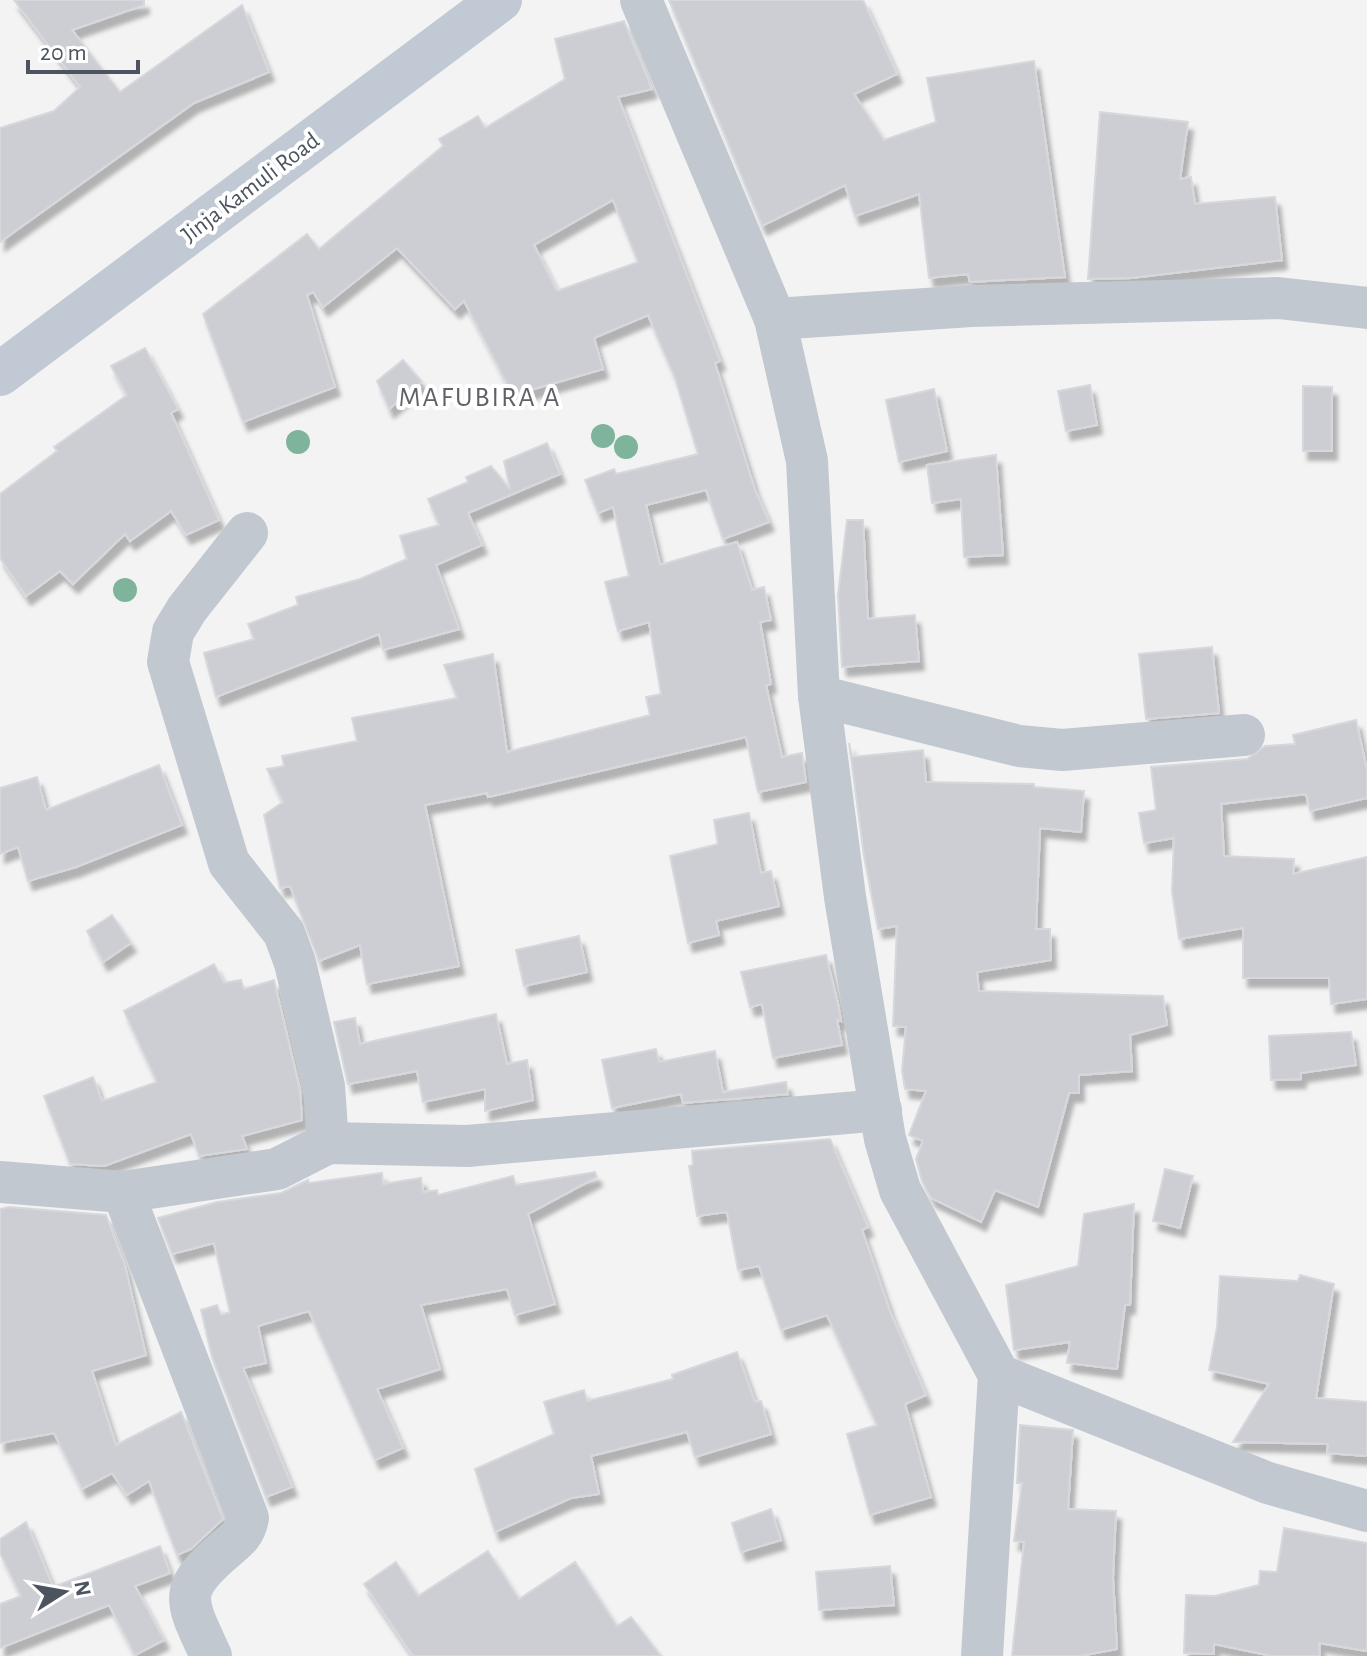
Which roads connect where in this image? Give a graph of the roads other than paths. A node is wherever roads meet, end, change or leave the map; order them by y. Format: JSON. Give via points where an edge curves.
{"nodes":[{"id":1,"x":500,"y":0,"type":"edge"},
{"id":2,"x":641,"y":0,"type":"edge"},
{"id":3,"x":1367,"y":308,"type":"edge"},
{"id":4,"x":775,"y":319,"type":"junction"},
{"id":5,"x":0,"y":374,"type":"edge"},
{"id":6,"x":247,"y":533,"type":"dead end"},
{"id":7,"x":819,"y":696,"type":"junction"},
{"id":8,"x":1244,"y":735,"type":"dead end"},
{"id":9,"x":881,"y":1110,"type":"junction"},
{"id":10,"x":328,"y":1143,"type":"junction"},
{"id":11,"x":0,"y":1182,"type":"edge"},
{"id":12,"x":123,"y":1192,"type":"junction"},
{"id":13,"x":999,"y":1375,"type":"junction"},
{"id":14,"x":1367,"y":1511,"type":"edge"},
{"id":15,"x":211,"y":1656,"type":"edge"},
{"id":16,"x":982,"y":1656,"type":"edge"}],
"edges":[{"from":1,"to":5,"type":"main road","name":"Jinja Kamuli Road"},
{"from":2,"to":4,"type":"street"},
{"from":3,"to":4,"type":"street","via":[[1278,298],[971,306]]},
{"from":4,"to":7,"type":"street","via":[[807,461]]},
{"from":6,"to":10,"type":"street","via":[[187,609],[173,632],[168,662],[229,863],[284,933],[295,963],[324,1086]]},
{"from":7,"to":8,"type":"street","via":[[1019,746],[1062,750]]},
{"from":7,"to":9,"type":"street","via":[[845,897]]},
{"from":9,"to":10,"type":"street","via":[[467,1146]]},
{"from":9,"to":13,"type":"street","via":[[900,1190]]},
{"from":10,"to":12,"type":"street","via":[[277,1169]]},
{"from":11,"to":12,"type":"street"},
{"from":12,"to":15,"type":"street","via":[[248,1518],[246,1532],[199,1572],[190,1588],[190,1606]]},
{"from":13,"to":14,"type":"street","via":[[1268,1483]]},
{"from":13,"to":16,"type":"street"}]}
